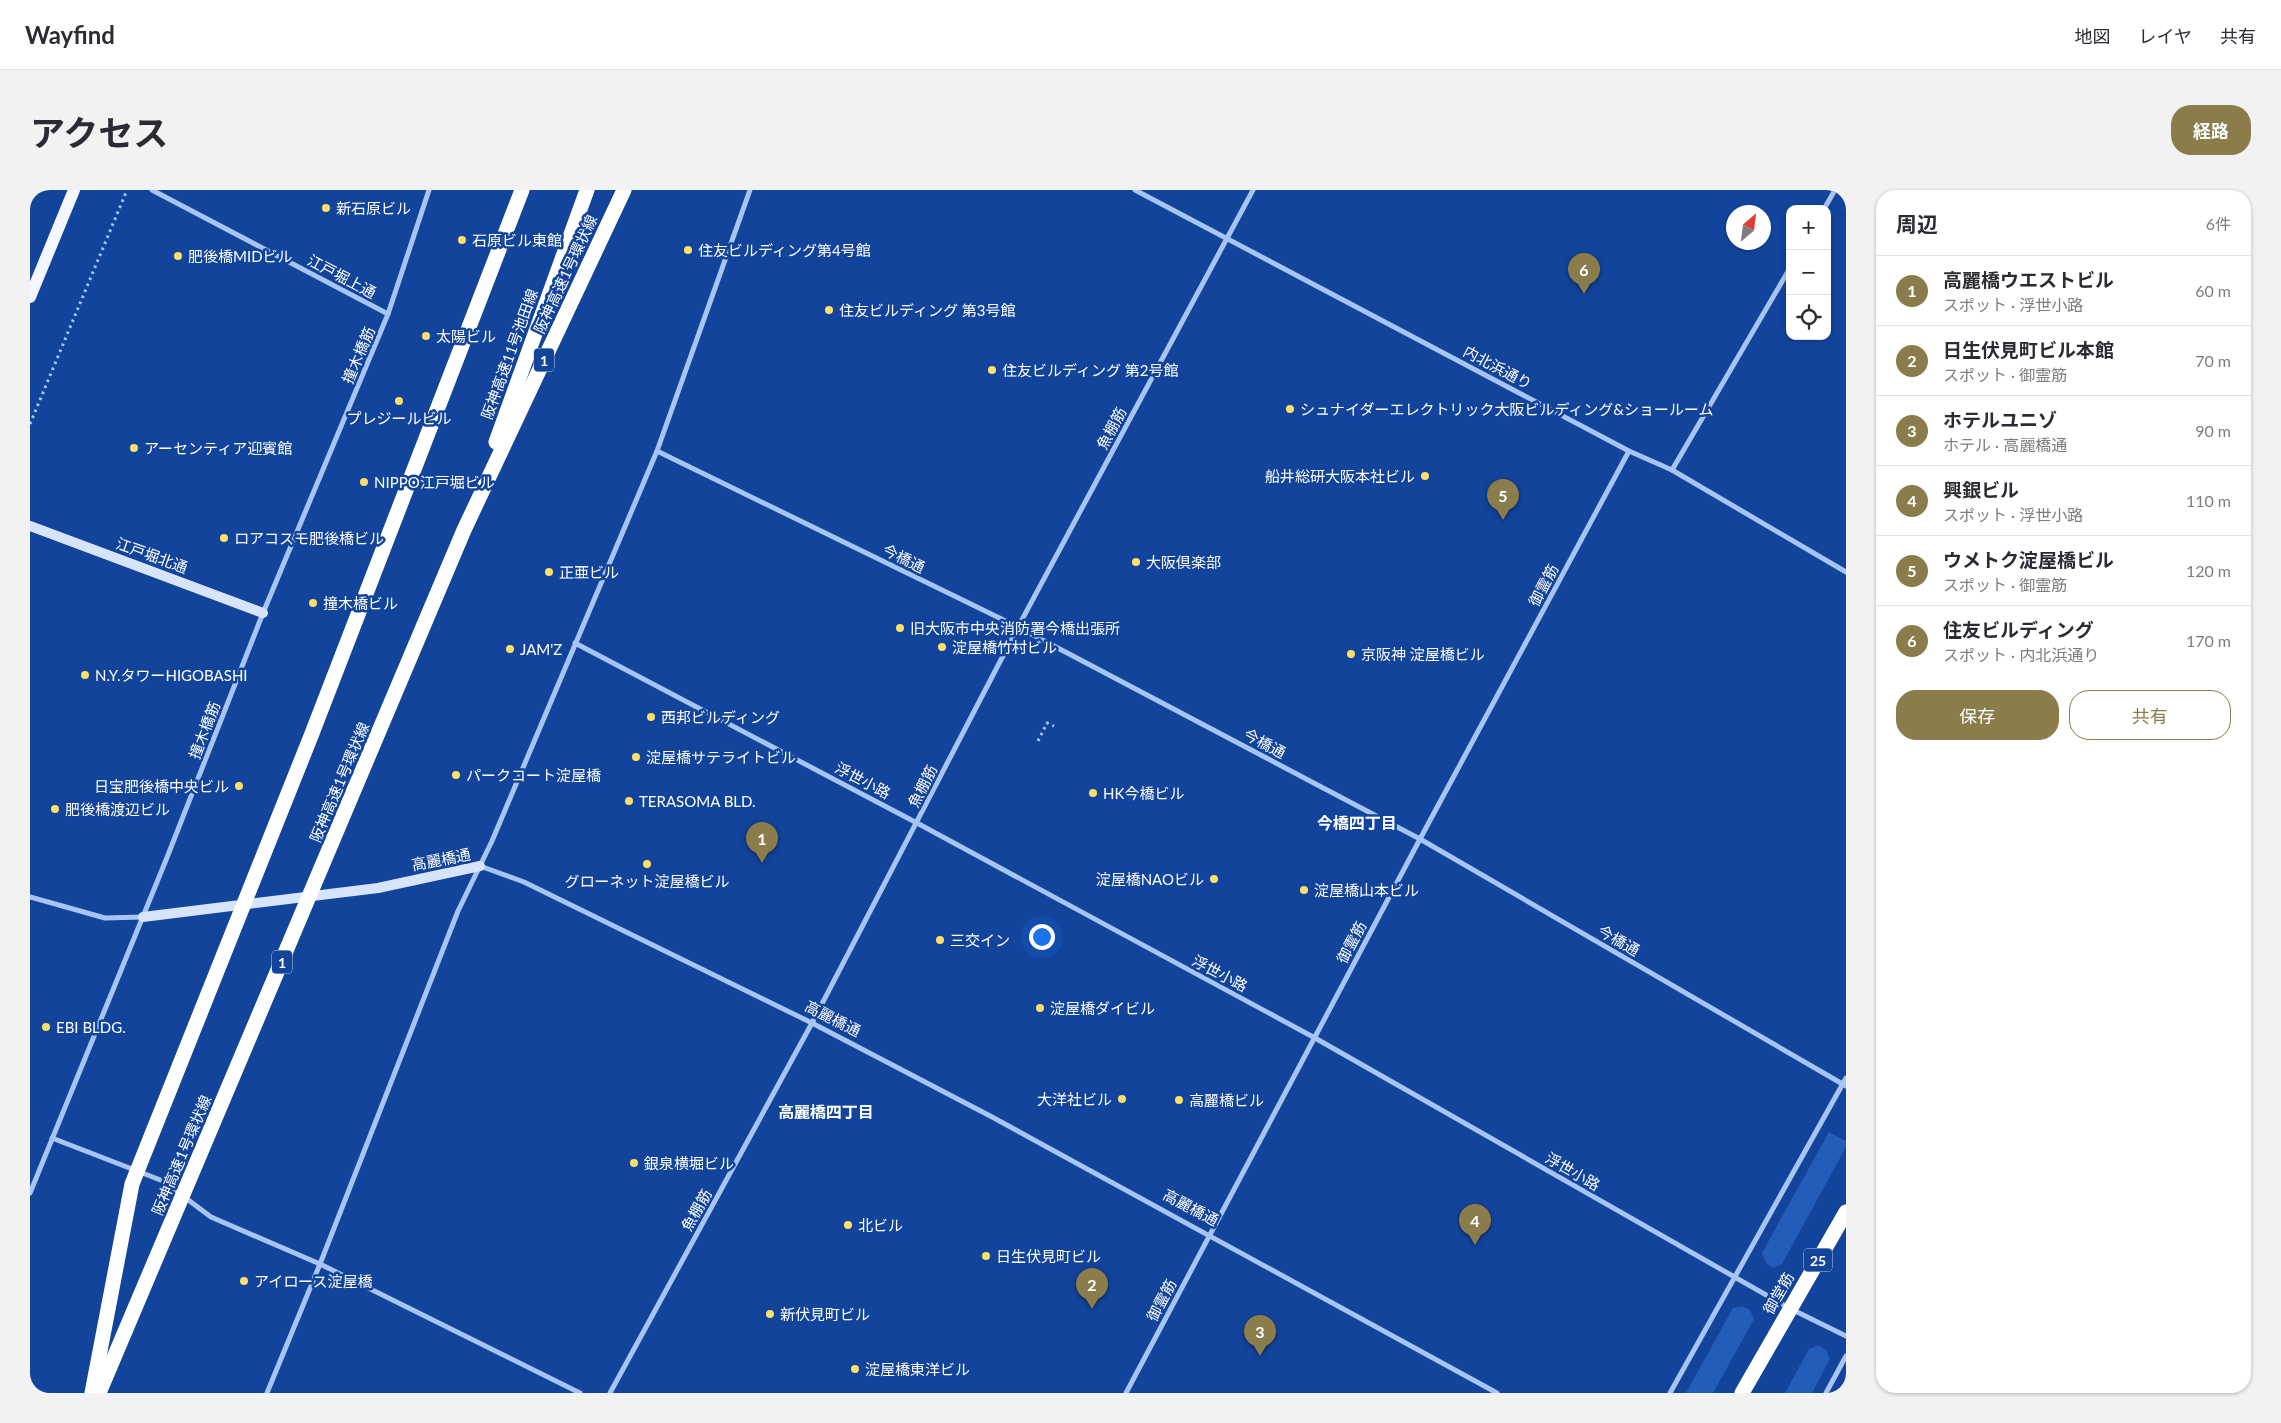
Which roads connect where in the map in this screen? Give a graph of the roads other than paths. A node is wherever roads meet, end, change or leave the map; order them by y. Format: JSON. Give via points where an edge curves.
{"nodes":[{"id":1,"x":74,"y":190,"type":"edge"},
{"id":2,"x":152,"y":190,"type":"edge"},
{"id":3,"x":429,"y":190,"type":"edge"},
{"id":4,"x":522,"y":190,"type":"edge"},
{"id":5,"x":587,"y":190,"type":"edge"},
{"id":6,"x":624,"y":190,"type":"edge"},
{"id":7,"x":750,"y":190,"type":"edge"},
{"id":8,"x":1135,"y":190,"type":"edge"},
{"id":9,"x":1253,"y":190,"type":"edge"},
{"id":10,"x":1835,"y":190,"type":"edge"},
{"id":11,"x":1826,"y":205,"type":"edge"},
{"id":12,"x":1227,"y":238,"type":"junction"},
{"id":13,"x":1786,"y":275,"type":"edge"},
{"id":14,"x":30,"y":297,"type":"edge"},
{"id":15,"x":388,"y":314,"type":"junction"},
{"id":16,"x":657,"y":451,"type":"junction"},
{"id":17,"x":1629,"y":451,"type":"junction"},
{"id":18,"x":1672,"y":470,"type":"junction"},
{"id":19,"x":30,"y":526,"type":"edge"},
{"id":20,"x":464,"y":530,"type":"junction"},
{"id":21,"x":1846,"y":572,"type":"edge"},
{"id":22,"x":263,"y":613,"type":"junction"},
{"id":23,"x":1018,"y":627,"type":"junction"},
{"id":24,"x":575,"y":643,"type":"junction"},
{"id":25,"x":917,"y":822,"type":"junction"},
{"id":26,"x":1420,"y":839,"type":"junction"},
{"id":27,"x":480,"y":866,"type":"junction"},
{"id":28,"x":30,"y":897,"type":"edge"},
{"id":29,"x":142,"y":917,"type":"junction"},
{"id":30,"x":812,"y":1023,"type":"junction"},
{"id":31,"x":1315,"y":1038,"type":"junction"},
{"id":32,"x":1846,"y":1078,"type":"edge"},
{"id":33,"x":1844,"y":1085,"type":"edge"},
{"id":34,"x":52,"y":1138,"type":"junction"},
{"id":35,"x":30,"y":1193,"type":"edge"},
{"id":36,"x":1846,"y":1212,"type":"edge"},
{"id":37,"x":1210,"y":1234,"type":"junction"},
{"id":38,"x":320,"y":1264,"type":"junction"},
{"id":39,"x":1734,"y":1276,"type":"junction"},
{"id":40,"x":1789,"y":1308,"type":"junction"},
{"id":41,"x":1846,"y":1336,"type":"edge"},
{"id":42,"x":1846,"y":1356,"type":"edge"},
{"id":43,"x":92,"y":1393,"type":"edge"},
{"id":44,"x":99,"y":1393,"type":"edge"},
{"id":45,"x":266,"y":1393,"type":"edge"},
{"id":46,"x":580,"y":1393,"type":"edge"},
{"id":47,"x":610,"y":1393,"type":"edge"},
{"id":48,"x":1126,"y":1393,"type":"edge"},
{"id":49,"x":1497,"y":1393,"type":"edge"},
{"id":50,"x":1670,"y":1393,"type":"edge"},
{"id":51,"x":1742,"y":1393,"type":"edge"},
{"id":52,"x":1826,"y":1393,"type":"edge"}],
"edges":[{"from":1,"to":14,"type":"main road"},
{"from":2,"to":15,"type":"street","name":"江戸堀上通"},
{"from":3,"to":15,"type":"street","name":"撞木橋筋"},
{"from":4,"to":43,"type":"highway","via":[[308,746],[132,1184]]},
{"from":5,"to":20,"type":"highway","name":"阪神高速11号池田線"},
{"from":6,"to":20,"type":"highway","name":"阪神高速1号環状線","number":"1"},
{"from":7,"to":16,"type":"street"},
{"from":8,"to":12,"type":"street","name":"内北浜通り"},
{"from":9,"to":12,"type":"street","name":"魚棚筋"},
{"from":10,"to":11,"type":"street"},
{"from":12,"to":17,"type":"street","name":"内北浜通り"},
{"from":12,"to":23,"type":"street","name":"魚棚筋"},
{"from":13,"to":18,"type":"street"},
{"from":15,"to":22,"type":"street","name":"撞木橋筋"},
{"from":16,"to":23,"type":"street","name":"今橋通"},
{"from":16,"to":24,"type":"street"},
{"from":17,"to":18,"type":"street","name":"内北浜通り"},
{"from":17,"to":26,"type":"street","name":"御霊筋"},
{"from":18,"to":21,"type":"street","name":"内北浜通り"},
{"from":19,"to":22,"type":"street","name":"江戸堀北通"},
{"from":20,"to":44,"type":"highway","name":"阪神高速1号環状線","number":"1"},
{"from":22,"to":29,"type":"street","name":"撞木橋筋"},
{"from":23,"to":25,"type":"street","name":"魚棚筋"},
{"from":23,"to":26,"type":"street","name":"今橋通"},
{"from":24,"to":25,"type":"street","name":"浮世小路"},
{"from":24,"to":27,"type":"street"},
{"from":25,"to":30,"type":"street","name":"魚棚筋"},
{"from":25,"to":31,"type":"street","name":"浮世小路"},
{"from":26,"to":31,"type":"street","name":"御霊筋"},
{"from":26,"to":33,"type":"street","name":"今橋通"},
{"from":27,"to":29,"type":"street","name":"高麗橋通","via":[[378,888]]},
{"from":27,"to":30,"type":"street","name":"高麗橋通","via":[[524,882]]},
{"from":27,"to":38,"type":"street","via":[[458,911]]},
{"from":28,"to":29,"type":"street","name":"高麗橋通","via":[[105,918]]},
{"from":29,"to":34,"type":"street","name":"撞木橋筋"},
{"from":30,"to":37,"type":"street","name":"高麗橋通"},
{"from":30,"to":47,"type":"street","name":"魚棚筋"},
{"from":31,"to":37,"type":"street","name":"御霊筋"},
{"from":31,"to":39,"type":"street","name":"浮世小路"},
{"from":32,"to":33,"type":"street"},
{"from":33,"to":39,"type":"street"},
{"from":34,"to":35,"type":"street","name":"撞木橋筋"},
{"from":34,"to":38,"type":"street","via":[[163,1181],[211,1217]]},
{"from":36,"to":40,"type":"highway","name":"御堂筋","number":"25"},
{"from":37,"to":48,"type":"street","name":"御霊筋"},
{"from":37,"to":49,"type":"street","name":"高麗橋通"},
{"from":38,"to":45,"type":"street"},
{"from":38,"to":46,"type":"street"},
{"from":39,"to":40,"type":"street","name":"浮世小路"},
{"from":39,"to":50,"type":"street"},
{"from":40,"to":41,"type":"street","name":"浮世小路"},
{"from":40,"to":51,"type":"highway","name":"御堂筋","number":"25"},
{"from":42,"to":52,"type":"street"}]}
